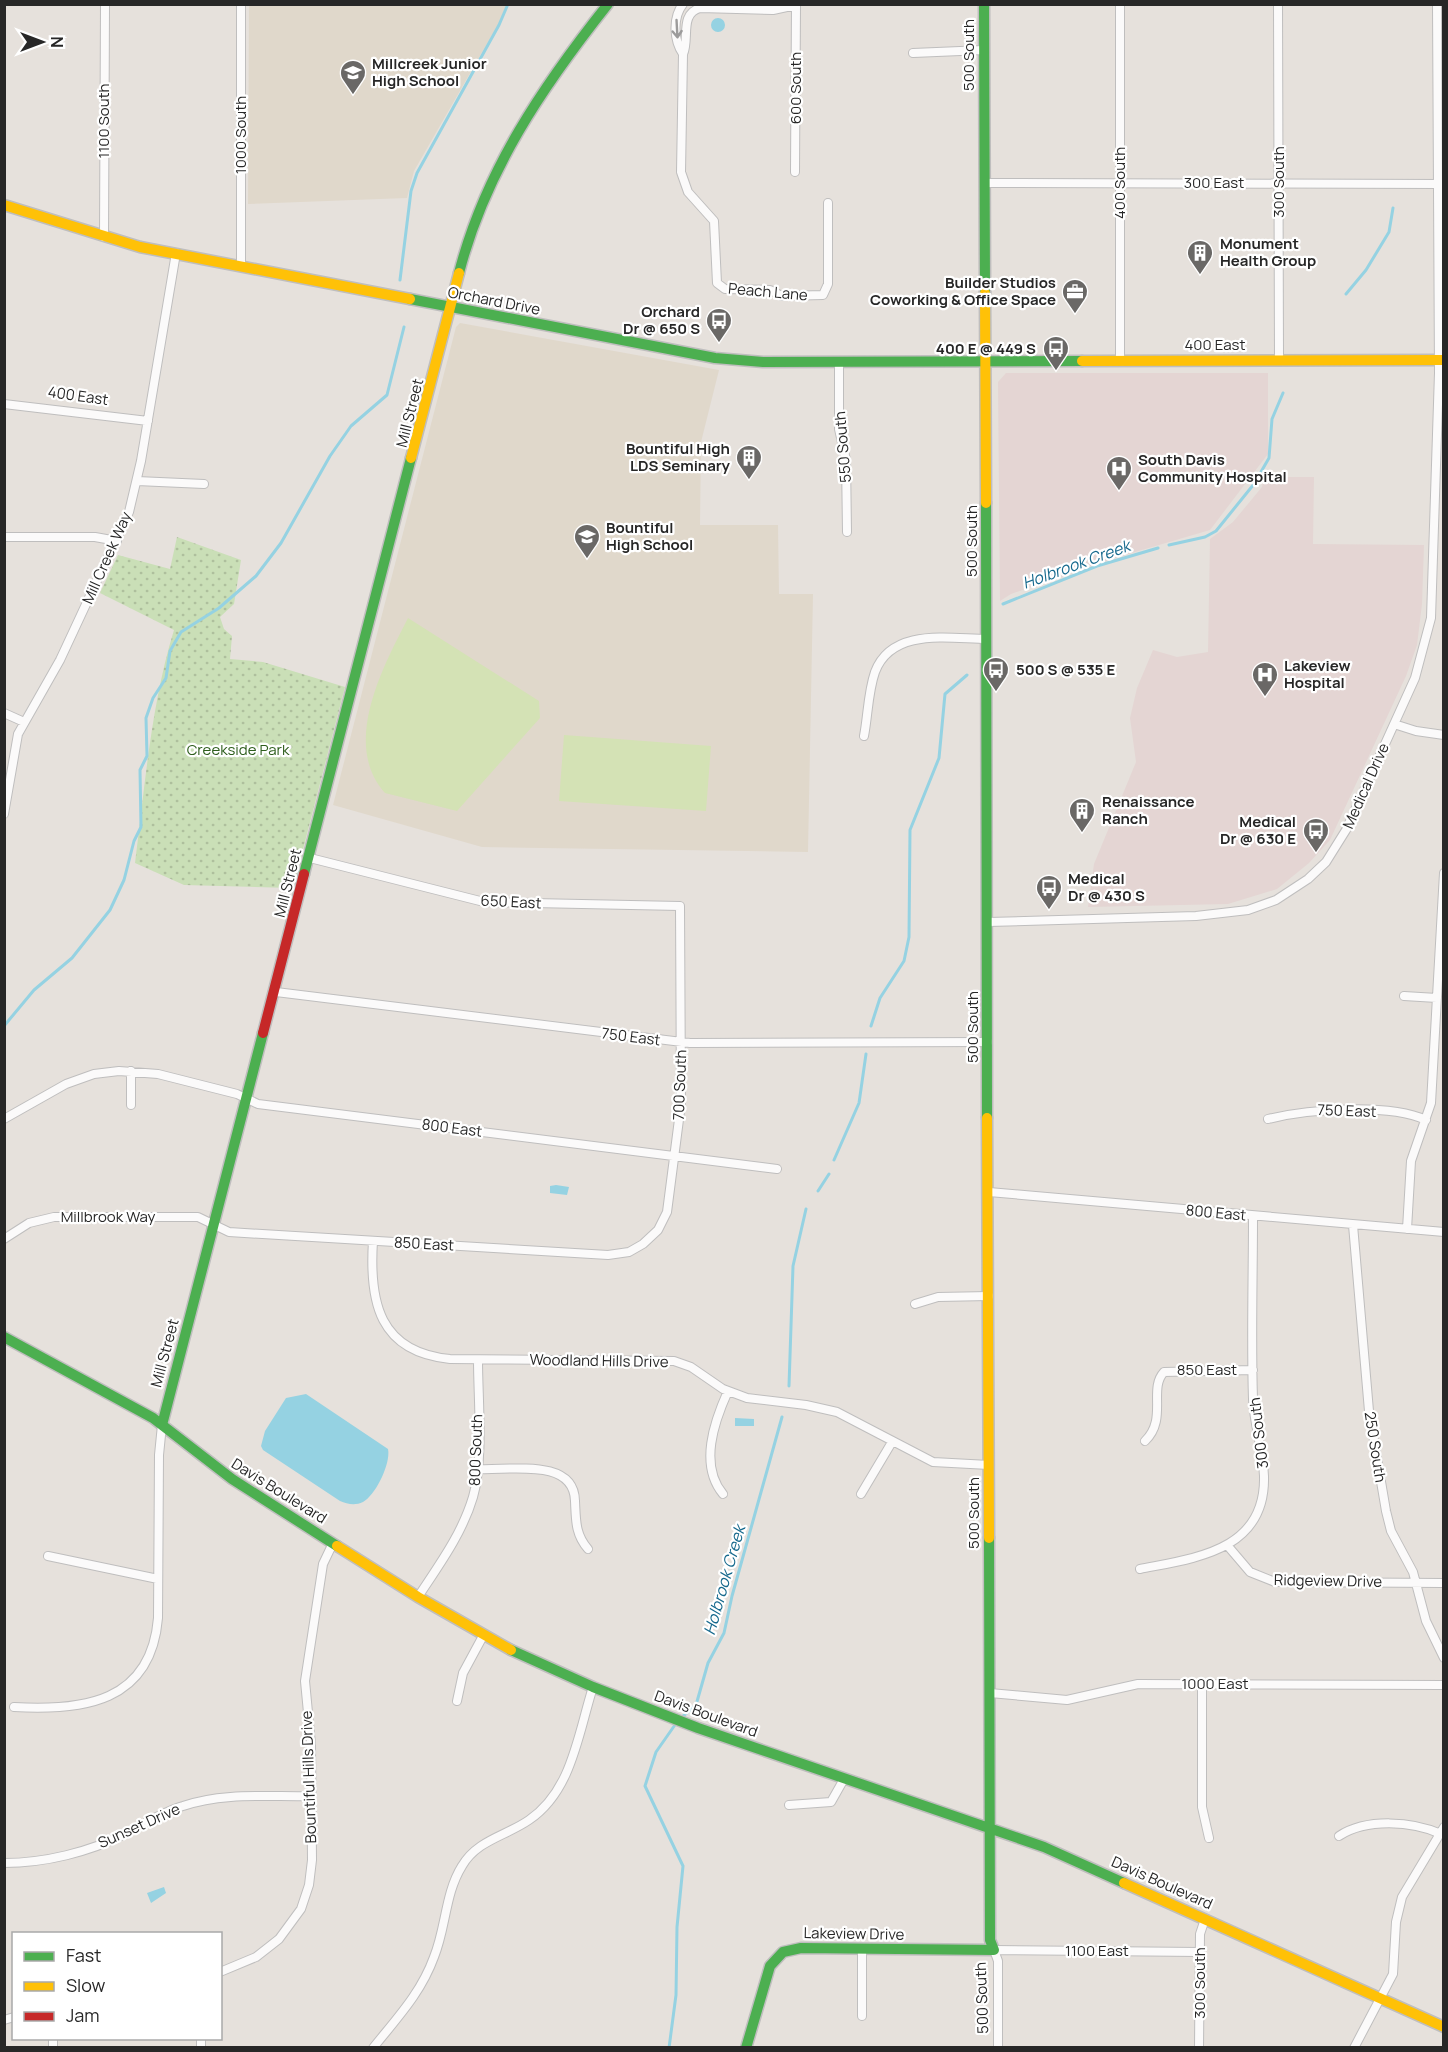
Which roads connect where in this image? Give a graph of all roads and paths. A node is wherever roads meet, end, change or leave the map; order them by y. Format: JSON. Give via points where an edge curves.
{"nodes":[{"id":1,"x":105,"y":4,"type":"edge"},
{"id":2,"x":241,"y":4,"type":"edge"},
{"id":3,"x":608,"y":4,"type":"edge"},
{"id":4,"x":683,"y":4,"type":"edge"},
{"id":5,"x":984,"y":4,"type":"edge"},
{"id":6,"x":1120,"y":4,"type":"edge"},
{"id":7,"x":1278,"y":4,"type":"edge"},
{"id":8,"x":1437,"y":4,"type":"edge"},
{"id":9,"x":795,"y":5,"type":"edge"},
{"id":10,"x":984,"y":50,"type":"junction"},
{"id":11,"x":913,"y":53,"type":"dead end"},
{"id":12,"x":683,"y":54,"type":"junction"},
{"id":13,"x":795,"y":172,"type":"dead end"},
{"id":14,"x":985,"y":183,"type":"junction"},
{"id":15,"x":1120,"y":183,"type":"junction"},
{"id":16,"x":1279,"y":183,"type":"junction"},
{"id":17,"x":1441,"y":183,"type":"edge"},
{"id":18,"x":828,"y":202,"type":"dead end"},
{"id":19,"x":4,"y":206,"type":"edge"},
{"id":20,"x":104,"y":237,"type":"junction"},
{"id":21,"x":176,"y":254,"type":"junction"},
{"id":22,"x":241,"y":266,"type":"junction"},
{"id":23,"x":452,"y":308,"type":"junction"},
{"id":24,"x":1279,"y":360,"type":"junction"},
{"id":25,"x":1441,"y":360,"type":"edge"},
{"id":26,"x":839,"y":361,"type":"junction"},
{"id":27,"x":986,"y":361,"type":"junction"},
{"id":28,"x":1120,"y":361,"type":"junction"},
{"id":29,"x":4,"y":404,"type":"edge"},
{"id":30,"x":148,"y":421,"type":"junction"},
{"id":31,"x":137,"y":481,"type":"junction"},
{"id":32,"x":204,"y":484,"type":"dead end"},
{"id":33,"x":847,"y":532,"type":"dead end"},
{"id":34,"x":4,"y":537,"type":"edge"},
{"id":35,"x":117,"y":541,"type":"junction"},
{"id":36,"x":987,"y":639,"type":"junction"},
{"id":37,"x":4,"y":712,"type":"edge"},
{"id":38,"x":24,"y":722,"type":"junction"},
{"id":39,"x":1394,"y":724,"type":"junction"},
{"id":40,"x":1443,"y":735,"type":"edge"},
{"id":41,"x":864,"y":736,"type":"dead end"},
{"id":42,"x":4,"y":814,"type":"edge"},
{"id":43,"x":310,"y":858,"type":"junction"},
{"id":44,"x":1443,"y":873,"type":"edge"},
{"id":45,"x":680,"y":906,"type":"joint"},
{"id":46,"x":988,"y":922,"type":"junction"},
{"id":47,"x":276,"y":992,"type":"junction"},
{"id":48,"x":1404,"y":996,"type":"dead end"},
{"id":49,"x":1437,"y":998,"type":"junction"},
{"id":50,"x":681,"y":1042,"type":"junction"},
{"id":51,"x":988,"y":1042,"type":"junction"},
{"id":52,"x":131,"y":1071,"type":"junction"},
{"id":53,"x":248,"y":1099,"type":"junction"},
{"id":54,"x":131,"y":1105,"type":"dead end"},
{"id":55,"x":4,"y":1119,"type":"edge"},
{"id":56,"x":1268,"y":1119,"type":"dead end"},
{"id":57,"x":1426,"y":1120,"type":"junction"},
{"id":58,"x":675,"y":1156,"type":"junction"},
{"id":59,"x":777,"y":1169,"type":"dead end"},
{"id":60,"x":988,"y":1192,"type":"junction"},
{"id":61,"x":1252,"y":1216,"type":"junction"},
{"id":62,"x":215,"y":1224,"type":"junction"},
{"id":63,"x":1353,"y":1225,"type":"junction"},
{"id":64,"x":1407,"y":1229,"type":"junction"},
{"id":65,"x":1443,"y":1232,"type":"edge"},
{"id":66,"x":4,"y":1239,"type":"edge"},
{"id":67,"x":373,"y":1241,"type":"junction"},
{"id":68,"x":635,"y":1249,"type":"joint"},
{"id":69,"x":989,"y":1296,"type":"junction"},
{"id":70,"x":915,"y":1304,"type":"dead end"},
{"id":71,"x":4,"y":1337,"type":"edge"},
{"id":72,"x":478,"y":1360,"type":"junction"},
{"id":73,"x":1253,"y":1370,"type":"junction"},
{"id":74,"x":728,"y":1391,"type":"junction"},
{"id":75,"x":162,"y":1425,"type":"junction"},
{"id":76,"x":1145,"y":1441,"type":"dead end"},
{"id":77,"x":892,"y":1442,"type":"junction"},
{"id":78,"x":989,"y":1465,"type":"junction"},
{"id":79,"x":477,"y":1469,"type":"junction"},
{"id":80,"x":723,"y":1494,"type":"dead end"},
{"id":81,"x":861,"y":1494,"type":"dead end"},
{"id":82,"x":333,"y":1543,"type":"junction"},
{"id":83,"x":1227,"y":1545,"type":"junction"},
{"id":84,"x":588,"y":1549,"type":"dead end"},
{"id":85,"x":48,"y":1556,"type":"dead end"},
{"id":86,"x":1140,"y":1569,"type":"dead end"},
{"id":87,"x":158,"y":1579,"type":"junction"},
{"id":88,"x":1417,"y":1582,"type":"junction"},
{"id":89,"x":1443,"y":1583,"type":"edge"},
{"id":90,"x":418,"y":1597,"type":"junction"},
{"id":91,"x":483,"y":1636,"type":"junction"},
{"id":92,"x":1443,"y":1658,"type":"edge"},
{"id":93,"x":1202,"y":1684,"type":"junction"},
{"id":94,"x":1443,"y":1685,"type":"edge"},
{"id":95,"x":593,"y":1687,"type":"junction"},
{"id":96,"x":990,"y":1693,"type":"junction"},
{"id":97,"x":457,"y":1701,"type":"dead end"},
{"id":98,"x":14,"y":1707,"type":"dead end"},
{"id":99,"x":844,"y":1779,"type":"junction"},
{"id":100,"x":311,"y":1797,"type":"junction"},
{"id":101,"x":789,"y":1805,"type":"dead end"},
{"id":102,"x":990,"y":1828,"type":"junction"},
{"id":103,"x":1442,"y":1830,"type":"edge"},
{"id":104,"x":1339,"y":1836,"type":"dead end"},
{"id":105,"x":1209,"y":1838,"type":"dead end"},
{"id":106,"x":4,"y":1863,"type":"edge"},
{"id":107,"x":1205,"y":1919,"type":"junction"},
{"id":108,"x":862,"y":1948,"type":"junction"},
{"id":109,"x":994,"y":1950,"type":"junction"},
{"id":110,"x":1200,"y":1952,"type":"junction"},
{"id":111,"x":222,"y":1971,"type":"edge"},
{"id":112,"x":1381,"y":1998,"type":"junction"},
{"id":113,"x":862,"y":2016,"type":"dead end"},
{"id":114,"x":1443,"y":2027,"type":"edge"},
{"id":115,"x":373,"y":2048,"type":"edge"},
{"id":116,"x":746,"y":2048,"type":"edge"},
{"id":117,"x":998,"y":2048,"type":"edge"},
{"id":118,"x":1199,"y":2048,"type":"edge"},
{"id":119,"x":1354,"y":2048,"type":"edge"}],
"edges":[{"from":1,"to":20,"type":"street","name":"1100 South"},
{"from":2,"to":22,"type":"street","name":"1000 South"},
{"from":3,"to":23,"type":"street","name":"Mill Street","via":[[540,95],[498,170],[474,221]]},
{"from":4,"to":12,"type":"street","name":"Peach Lane","one_way":true,"via":[[676,27]]},
{"from":5,"to":10,"type":"street","name":"500 South"},
{"from":6,"to":15,"type":"street","name":"400 South"},
{"from":7,"to":16,"type":"street","name":"300 South"},
{"from":8,"to":17,"type":"street","name":"Medical Drive"},
{"from":9,"to":12,"type":"street","name":"Peach Lane","via":[[773,10],[690,12]]},
{"from":9,"to":13,"type":"street","name":"600 South"},
{"from":10,"to":11,"type":"street"},
{"from":10,"to":14,"type":"street","name":"500 South"},
{"from":12,"to":18,"type":"street","name":"Peach Lane","via":[[681,172],[688,192],[714,220],[718,286],[770,290],[782,296],[823,295],[828,284]]},
{"from":14,"to":15,"type":"street","name":"300 East"},
{"from":14,"to":27,"type":"street","name":"500 South"},
{"from":15,"to":16,"type":"street","name":"300 East"},
{"from":15,"to":28,"type":"street","name":"400 South"},
{"from":16,"to":17,"type":"street","name":"300 East"},
{"from":16,"to":24,"type":"street","name":"300 South"},
{"from":17,"to":25,"type":"street","name":"Medical Drive"},
{"from":19,"to":20,"type":"street","name":"Orchard Drive"},
{"from":20,"to":21,"type":"street","name":"Orchard Drive"},
{"from":21,"to":22,"type":"street","name":"Orchard Drive"},
{"from":21,"to":30,"type":"street","name":"Mill Creek Way"},
{"from":22,"to":23,"type":"street","name":"Orchard Drive"},
{"from":23,"to":26,"type":"street","name":"Orchard Drive","via":[[715,358]]},
{"from":23,"to":43,"type":"street","name":"Mill Street"},
{"from":24,"to":25,"type":"street","name":"400 East"},
{"from":24,"to":28,"type":"street","name":"400 East"},
{"from":25,"to":39,"type":"street","name":"Medical Drive","via":[[1431,618],[1420,665]]},
{"from":26,"to":27,"type":"street","name":"Orchard Drive"},
{"from":26,"to":33,"type":"street","name":"550 South","via":[[839,429],[846,460]]},
{"from":27,"to":28,"type":"street","name":"400 East"},
{"from":27,"to":36,"type":"street","name":"500 South"},
{"from":29,"to":30,"type":"street","name":"400 East"},
{"from":30,"to":31,"type":"street","name":"Mill Creek Way"},
{"from":31,"to":32,"type":"street"},
{"from":31,"to":35,"type":"street","name":"Mill Creek Way"},
{"from":34,"to":35,"type":"street","via":[[95,537]]},
{"from":35,"to":38,"type":"street","name":"Mill Creek Way","via":[[60,660]]},
{"from":36,"to":41,"type":"street","via":[[914,639],[889,652],[874,676]]},
{"from":36,"to":46,"type":"street","name":"500 South"},
{"from":37,"to":38,"type":"street"},
{"from":38,"to":42,"type":"street","name":"Mill Creek Way","via":[[14,750]]},
{"from":39,"to":40,"type":"street"},
{"from":39,"to":46,"type":"street","name":"Medical Drive","via":[[1335,850],[1308,879],[1276,900],[1217,915]]},
{"from":43,"to":45,"type":"street","name":"650 East","via":[[484,902]]},
{"from":43,"to":47,"type":"street","name":"Mill Street"},
{"from":44,"to":49,"type":"street"},
{"from":45,"to":50,"type":"street","name":"700 South"},
{"from":46,"to":51,"type":"street","name":"500 South"},
{"from":47,"to":50,"type":"street","name":"750 East"},
{"from":47,"to":53,"type":"street","name":"Mill Street"},
{"from":48,"to":49,"type":"street"},
{"from":49,"to":57,"type":"street","via":[[1431,1103]]},
{"from":50,"to":51,"type":"street","name":"750 East"},
{"from":50,"to":58,"type":"street","name":"700 South","via":[[681,1104]]},
{"from":51,"to":60,"type":"street","name":"500 South"},
{"from":52,"to":53,"type":"street","name":"800 East","via":[[158,1074]]},
{"from":52,"to":54,"type":"street"},
{"from":52,"to":55,"type":"street","name":"800 East","via":[[81,1078]]},
{"from":53,"to":58,"type":"street","name":"800 East","via":[[258,1104]]},
{"from":53,"to":62,"type":"street","name":"Mill Street"},
{"from":56,"to":57,"type":"street","name":"750 East","via":[[1329,1109],[1406,1114]]},
{"from":57,"to":64,"type":"street","via":[[1411,1161]]},
{"from":58,"to":59,"type":"street","name":"800 East"},
{"from":58,"to":68,"type":"street","name":"700 South","via":[[664,1221],[652,1238]]},
{"from":60,"to":61,"type":"street","name":"800 East"},
{"from":60,"to":69,"type":"street","name":"500 South"},
{"from":61,"to":63,"type":"street","name":"800 East"},
{"from":61,"to":73,"type":"street","name":"300 South"},
{"from":62,"to":66,"type":"street","name":"Millbrook Way","via":[[198,1217],[54,1217],[29,1223]]},
{"from":62,"to":67,"type":"street","name":"850 East","via":[[229,1232]]},
{"from":62,"to":75,"type":"street","name":"Mill Street"},
{"from":63,"to":64,"type":"street","name":"800 East"},
{"from":63,"to":88,"type":"street","name":"250 South","via":[[1370,1411],[1386,1511],[1391,1531]]},
{"from":64,"to":65,"type":"street","name":"800 East"},
{"from":67,"to":68,"type":"street","name":"850 East","via":[[608,1255]]},
{"from":67,"to":72,"type":"street","name":"Woodland Hills Drive","via":[[372,1292],[389,1329],[420,1353]]},
{"from":69,"to":70,"type":"street","via":[[938,1297]]},
{"from":69,"to":78,"type":"street","name":"500 South"},
{"from":71,"to":75,"type":"street","name":"Davis Boulevard"},
{"from":72,"to":74,"type":"street","name":"Woodland Hills Drive","via":[[666,1360],[691,1367]]},
{"from":72,"to":79,"type":"street","name":"800 South"},
{"from":73,"to":76,"type":"street","name":"850 East","via":[[1164,1372],[1159,1381],[1156,1426]]},
{"from":73,"to":83,"type":"street","name":"300 South","via":[[1263,1493],[1252,1518]]},
{"from":74,"to":77,"type":"street","name":"Woodland Hills Drive","via":[[757,1400],[826,1408]]},
{"from":74,"to":80,"type":"street","via":[[712,1437],[713,1478]]},
{"from":75,"to":82,"type":"street","name":"Davis Boulevard","via":[[216,1468]]},
{"from":75,"to":87,"type":"street","name":"Mill Street"},
{"from":77,"to":78,"type":"street","name":"Woodland Hills Drive","via":[[933,1462]]},
{"from":77,"to":81,"type":"street"},
{"from":78,"to":96,"type":"street","name":"500 South"},
{"from":79,"to":84,"type":"street","via":[[550,1470],[562,1474],[572,1485],[577,1531]]},
{"from":79,"to":90,"type":"street","name":"800 South","via":[[474,1494],[463,1524]]},
{"from":82,"to":90,"type":"street","name":"Davis Boulevard"},
{"from":82,"to":100,"type":"street","name":"Bountiful Hills Drive","via":[[323,1564],[305,1681]]},
{"from":83,"to":86,"type":"street","name":"300 South","via":[[1203,1557]]},
{"from":83,"to":88,"type":"street","name":"Ridgeview Drive","via":[[1250,1572],[1275,1582]]},
{"from":85,"to":87,"type":"street"},
{"from":87,"to":98,"type":"street","name":"Mill Street","via":[[155,1640],[144,1663],[127,1684],[103,1700],[79,1707]]},
{"from":88,"to":89,"type":"street","name":"Ridgeview Drive"},
{"from":88,"to":92,"type":"street","name":"250 South","via":[[1426,1621]]},
{"from":90,"to":91,"type":"street","name":"Davis Boulevard"},
{"from":91,"to":95,"type":"street","name":"Davis Boulevard"},
{"from":91,"to":97,"type":"street","via":[[463,1673]]},
{"from":93,"to":94,"type":"street","name":"1000 East"},
{"from":93,"to":96,"type":"street","name":"1000 East","via":[[1130,1685],[1067,1700]]},
{"from":93,"to":105,"type":"street","via":[[1202,1807]]},
{"from":95,"to":99,"type":"street","name":"Davis Boulevard"},
{"from":95,"to":115,"type":"street","via":[[560,1786],[531,1819],[481,1845],[467,1858],[456,1877],[427,1974],[411,2002]]},
{"from":96,"to":102,"type":"street","name":"500 South"},
{"from":99,"to":101,"type":"street","via":[[831,1803]]},
{"from":99,"to":102,"type":"street","name":"Davis Boulevard"},
{"from":100,"to":106,"type":"street","name":"Sunset Drive","via":[[199,1801],[83,1850],[35,1861]]},
{"from":100,"to":111,"type":"street","name":"Bountiful Hills Drive","via":[[311,1877],[301,1909],[272,1946]]},
{"from":102,"to":107,"type":"street","name":"Davis Boulevard","via":[[1044,1847]]},
{"from":102,"to":109,"type":"street","name":"500 South","via":[[990,1940]]},
{"from":103,"to":104,"type":"street","via":[[1416,1825],[1366,1825]]},
{"from":103,"to":112,"type":"street","via":[[1402,1897],[1396,1922],[1395,1968]]},
{"from":107,"to":110,"type":"street","name":"300 South"},
{"from":107,"to":112,"type":"street","name":"Davis Boulevard"},
{"from":108,"to":109,"type":"street","name":"Lakeview Drive"},
{"from":108,"to":113,"type":"street"},
{"from":108,"to":116,"type":"street","name":"Lakeview Drive","via":[[796,1948],[777,1956],[768,1972]]},
{"from":109,"to":110,"type":"street","name":"1100 East"},
{"from":109,"to":117,"type":"street","name":"500 South","via":[[998,1961]]},
{"from":110,"to":118,"type":"street","name":"300 South"},
{"from":112,"to":114,"type":"street","name":"Davis Boulevard"},
{"from":112,"to":119,"type":"street"}]}
